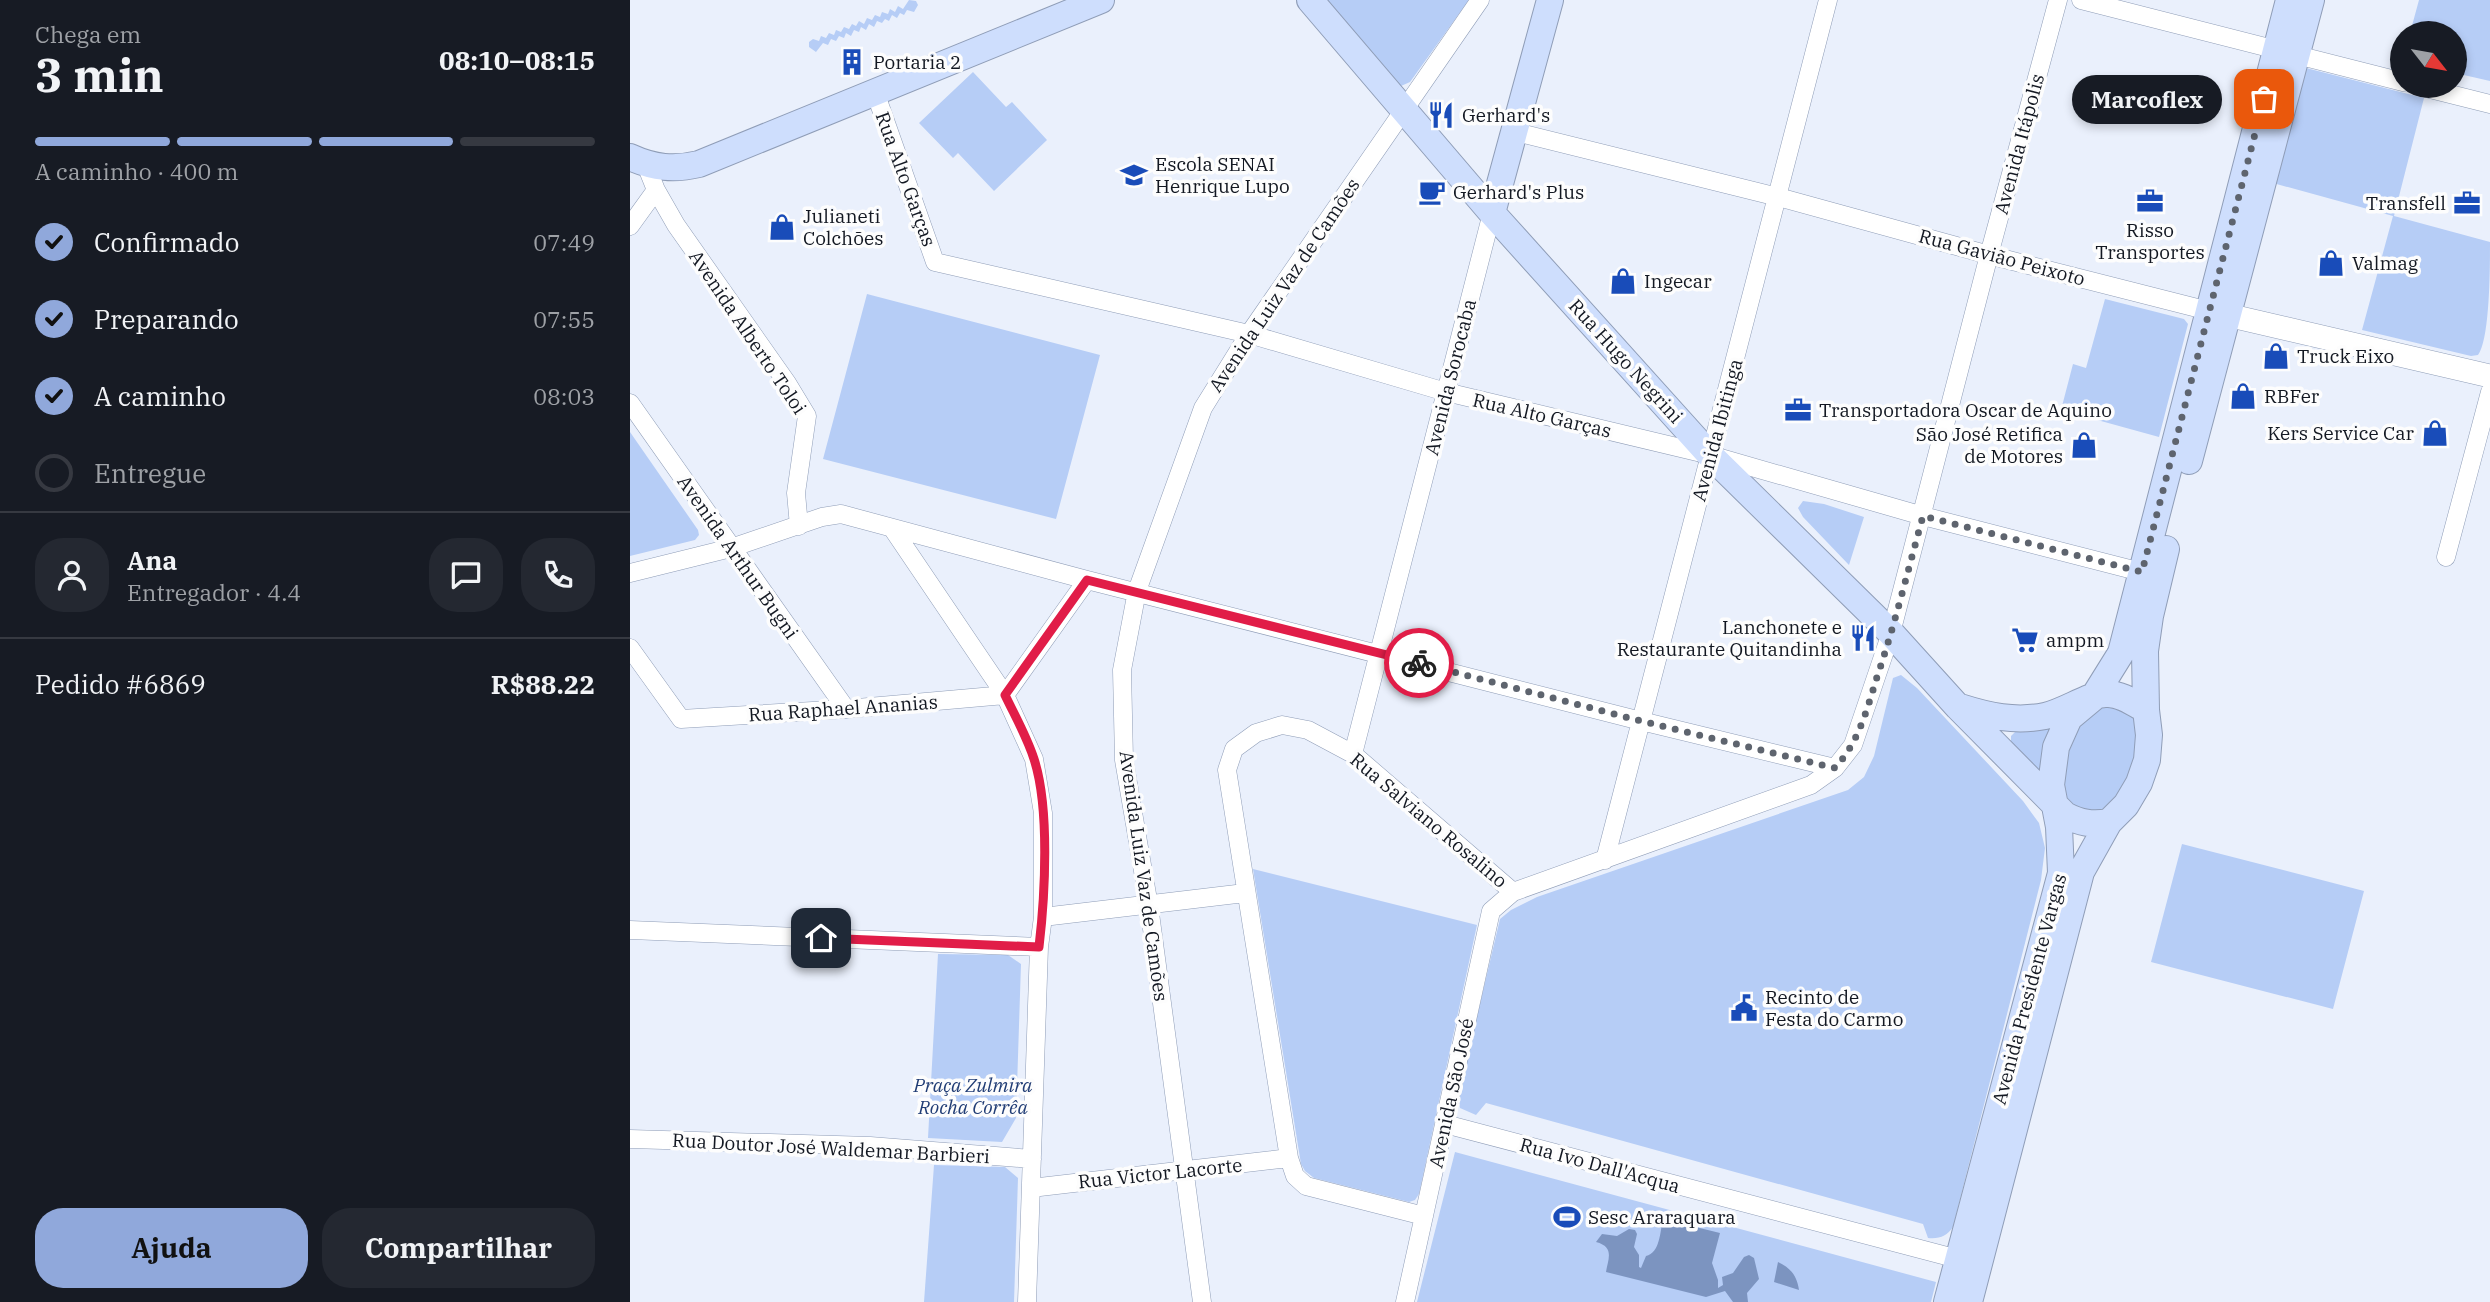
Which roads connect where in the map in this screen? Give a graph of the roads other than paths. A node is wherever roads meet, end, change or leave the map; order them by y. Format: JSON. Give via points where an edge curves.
{"nodes":[{"id":1,"x":1101,"y":0,"type":"edge"},
{"id":2,"x":1310,"y":0,"type":"edge"},
{"id":3,"x":1480,"y":0,"type":"edge"},
{"id":4,"x":1549,"y":0,"type":"edge"},
{"id":5,"x":1828,"y":0,"type":"edge"},
{"id":6,"x":2058,"y":0,"type":"edge"},
{"id":7,"x":2081,"y":0,"type":"edge"},
{"id":8,"x":2289,"y":0,"type":"edge"},
{"id":9,"x":2311,"y":0,"type":"edge"},
{"id":10,"x":2287,"y":52,"type":"junction"},
{"id":11,"x":2390,"y":79,"type":"edge"},
{"id":12,"x":875,"y":92,"type":"junction"},
{"id":13,"x":2466,"y":98,"type":"edge"},
{"id":14,"x":2490,"y":104,"type":"edge"},
{"id":15,"x":1404,"y":108,"type":"junction"},
{"id":16,"x":1516,"y":132,"type":"junction"},
{"id":17,"x":638,"y":161,"type":"edge"},
{"id":18,"x":1502,"y":179,"type":"junction"},
{"id":19,"x":1469,"y":185,"type":"junction"},
{"id":20,"x":656,"y":190,"type":"junction"},
{"id":21,"x":1777,"y":197,"type":"junction"},
{"id":22,"x":1492,"y":212,"type":"junction"},
{"id":23,"x":630,"y":226,"type":"edge"},
{"id":24,"x":1989,"y":255,"type":"junction"},
{"id":25,"x":2218,"y":314,"type":"junction"},
{"id":26,"x":1249,"y":334,"type":"junction"},
{"id":27,"x":2490,"y":376,"type":"edge"},
{"id":28,"x":1446,"y":392,"type":"junction"},
{"id":29,"x":2490,"y":392,"type":"edge"},
{"id":30,"x":630,"y":404,"type":"edge"},
{"id":31,"x":1710,"y":455,"type":"junction"},
{"id":32,"x":1923,"y":516,"type":"junction"},
{"id":33,"x":799,"y":526,"type":"junction"},
{"id":34,"x":892,"y":528,"type":"junction"},
{"id":35,"x":731,"y":548,"type":"junction"},
{"id":36,"x":2446,"y":557,"type":"dead end"},
{"id":37,"x":630,"y":573,"type":"edge"},
{"id":38,"x":2150,"y":574,"type":"junction"},
{"id":39,"x":1087,"y":580,"type":"junction"},
{"id":40,"x":1137,"y":590,"type":"junction"},
{"id":41,"x":1891,"y":633,"type":"junction"},
{"id":42,"x":630,"y":648,"type":"edge"},
{"id":43,"x":1378,"y":653,"type":"junction"},
{"id":44,"x":1005,"y":695,"type":"junction"},
{"id":45,"x":2092,"y":698,"type":"junction"},
{"id":46,"x":1958,"y":707,"type":"junction"},
{"id":47,"x":846,"y":709,"type":"junction"},
{"id":48,"x":2146,"y":710,"type":"junction"},
{"id":49,"x":1641,"y":721,"type":"junction"},
{"id":50,"x":1353,"y":754,"type":"junction"},
{"id":51,"x":1835,"y":768,"type":"junction"},
{"id":52,"x":2053,"y":804,"type":"junction"},
{"id":53,"x":2109,"y":822,"type":"junction"},
{"id":54,"x":1605,"y":860,"type":"junction"},
{"id":55,"x":1513,"y":892,"type":"junction"},
{"id":56,"x":1245,"y":893,"type":"junction"},
{"id":57,"x":1149,"y":906,"type":"junction"},
{"id":58,"x":1042,"y":917,"type":"junction"},
{"id":59,"x":630,"y":930,"type":"edge"},
{"id":60,"x":1039,"y":947,"type":"junction"},
{"id":61,"x":1445,"y":1124,"type":"junction"},
{"id":62,"x":630,"y":1139,"type":"edge"},
{"id":63,"x":1289,"y":1158,"type":"junction"},
{"id":64,"x":1032,"y":1159,"type":"junction"},
{"id":65,"x":1186,"y":1171,"type":"junction"},
{"id":66,"x":1031,"y":1188,"type":"junction"},
{"id":67,"x":1424,"y":1216,"type":"junction"},
{"id":68,"x":1958,"y":1259,"type":"junction"},
{"id":69,"x":1027,"y":1302,"type":"edge"},
{"id":70,"x":1202,"y":1302,"type":"edge"},
{"id":71,"x":1405,"y":1302,"type":"edge"},
{"id":72,"x":1947,"y":1302,"type":"edge"},
{"id":73,"x":1969,"y":1302,"type":"edge"}],
"edges":[{"from":1,"to":12,"type":"main road"},
{"from":2,"to":15,"type":"main road","name":"Rua Hugo Negrini"},
{"from":3,"to":15,"type":"street","name":"Avenida Luiz Vaz de Camões"},
{"from":4,"to":16,"type":"main road","name":"Avenida Sorocaba"},
{"from":5,"to":21,"type":"street","name":"Avenida Ibitinga"},
{"from":6,"to":24,"type":"street","name":"Avenida Itápolis"},
{"from":7,"to":10,"type":"street"},
{"from":8,"to":10,"type":"main road","name":"Avenida Presidente Vargas"},
{"from":9,"to":10,"type":"main road","name":"Avenida Presidente Vargas"},
{"from":10,"to":11,"type":"street"},
{"from":10,"to":25,"type":"main road","name":"Avenida Presidente Vargas"},
{"from":12,"to":17,"type":"main road","via":[[699,164],[680,169]]},
{"from":12,"to":26,"type":"street","name":"Rua Alto Garças","via":[[935,262]]},
{"from":13,"to":14,"type":"street"},
{"from":15,"to":19,"type":"main road","name":"Rua Hugo Negrini"},
{"from":15,"to":26,"type":"street","name":"Avenida Luiz Vaz de Camões"},
{"from":16,"to":18,"type":"main road","name":"Avenida Sorocaba"},
{"from":16,"to":21,"type":"street","name":"Rua Gavião Peixoto"},
{"from":17,"to":20,"type":"street","name":"Avenida Alberto Toloi"},
{"from":18,"to":19,"type":"main road"},
{"from":18,"to":22,"type":"main road","name":"Avenida Sorocaba"},
{"from":19,"to":22,"type":"main road","name":"Rua Hugo Negrini"},
{"from":20,"to":23,"type":"street"},
{"from":20,"to":33,"type":"street","name":"Avenida Alberto Toloi","via":[[807,416],[796,493]]},
{"from":21,"to":24,"type":"street","name":"Rua Gavião Peixoto"},
{"from":21,"to":31,"type":"street","name":"Avenida Ibitinga"},
{"from":22,"to":28,"type":"street","name":"Avenida Sorocaba"},
{"from":22,"to":31,"type":"main road","name":"Rua Hugo Negrini"},
{"from":24,"to":25,"type":"street","name":"Rua Gavião Peixoto"},
{"from":24,"to":32,"type":"street","name":"Avenida Itápolis"},
{"from":25,"to":27,"type":"street","name":"Rua Gavião Peixoto"},
{"from":25,"to":38,"type":"main road","name":"Avenida Presidente Vargas"},
{"from":26,"to":28,"type":"street","name":"Rua Alto Garças"},
{"from":26,"to":40,"type":"street","name":"Avenida Luiz Vaz de Camões","via":[[1203,408]]},
{"from":28,"to":31,"type":"street","name":"Rua Alto Garças"},
{"from":28,"to":43,"type":"street","name":"Avenida Sorocaba"},
{"from":29,"to":36,"type":"street"},
{"from":30,"to":35,"type":"street","name":"Avenida Arthur Bugni"},
{"from":31,"to":32,"type":"street","name":"Rua Alto Garças"},
{"from":31,"to":41,"type":"main road","name":"Rua Hugo Negrini"},
{"from":31,"to":49,"type":"street","name":"Avenida Ibitinga"},
{"from":32,"to":38,"type":"street","name":"Rua Alto Garças"},
{"from":32,"to":41,"type":"street","name":"Avenida Itápolis"},
{"from":33,"to":34,"type":"street","via":[[841,514]]},
{"from":33,"to":35,"type":"street"},
{"from":34,"to":39,"type":"street"},
{"from":34,"to":44,"type":"street"},
{"from":35,"to":37,"type":"street"},
{"from":35,"to":47,"type":"street","name":"Avenida Arthur Bugni"},
{"from":38,"to":45,"type":"main road","name":"Avenida Presidente Vargas","via":[[2121,653]]},
{"from":38,"to":48,"type":"main road","name":"Avenida Presidente Vargas"},
{"from":39,"to":40,"type":"street"},
{"from":39,"to":44,"type":"street"},
{"from":40,"to":43,"type":"street"},
{"from":40,"to":57,"type":"street","name":"Avenida Luiz Vaz de Camões","via":[[1122,670],[1124,760]]},
{"from":41,"to":46,"type":"main road","name":"Rua Hugo Negrini"},
{"from":41,"to":51,"type":"street","name":"Avenida Itápolis","via":[[1859,732]]},
{"from":42,"to":47,"type":"street","name":"Rua Raphael Ananias","via":[[681,719]]},
{"from":43,"to":49,"type":"street"},
{"from":43,"to":50,"type":"street","name":"Avenida Sorocaba"},
{"from":44,"to":47,"type":"street","name":"Rua Raphael Ananias"},
{"from":44,"to":58,"type":"street","via":[[1034,759],[1039,786]]},
{"from":45,"to":46,"type":"main road","via":[[2062,712],[2022,719]]},
{"from":45,"to":48,"type":"main road","via":[[2106,694]]},
{"from":45,"to":52,"type":"main road","name":"Avenida Presidente Vargas","via":[[2069,718],[2056,747]]},
{"from":46,"to":52,"type":"main road","name":"Rua Hugo Negrini"},
{"from":48,"to":53,"type":"main road","name":"Avenida Presidente Vargas","via":[[2147,760],[2126,805]]},
{"from":49,"to":51,"type":"street"},
{"from":49,"to":54,"type":"street","name":"Avenida Ibitinga"},
{"from":50,"to":55,"type":"street","name":"Rua Salviano Rosalino"},
{"from":50,"to":56,"type":"street","name":"Rua Salviano Rosalino","via":[[1308,730],[1282,725],[1255,733],[1234,749],[1227,770]]},
{"from":51,"to":54,"type":"street","name":"Rua Salviano Rosalino","via":[[1805,788]]},
{"from":52,"to":53,"type":"main road","via":[[2078,822]]},
{"from":52,"to":68,"type":"main road","name":"Avenida Presidente Vargas","via":[[2061,873]]},
{"from":53,"to":73,"type":"main road","name":"Avenida Presidente Vargas","via":[[2081,872]]},
{"from":54,"to":55,"type":"street","name":"Rua Salviano Rosalino"},
{"from":55,"to":61,"type":"street","name":"Avenida São José","via":[[1491,911]]},
{"from":56,"to":57,"type":"street"},
{"from":56,"to":63,"type":"street","name":"Rua Salviano Rosalino"},
{"from":57,"to":58,"type":"street"},
{"from":57,"to":65,"type":"street","name":"Avenida Luiz Vaz de Camões"},
{"from":58,"to":60,"type":"street"},
{"from":59,"to":60,"type":"street"},
{"from":60,"to":64,"type":"street"},
{"from":61,"to":67,"type":"street","name":"Avenida São José"},
{"from":61,"to":68,"type":"street","name":"Rua Ivo Dall'Acqua"},
{"from":62,"to":64,"type":"street","name":"Rua Doutor José Waldemar Barbieri","via":[[870,1146]]},
{"from":63,"to":65,"type":"street","name":"Rua Victor Lacorte"},
{"from":63,"to":67,"type":"street","name":"Rua Salviano Rosalino","via":[[1295,1176],[1306,1186]]},
{"from":64,"to":66,"type":"street"},
{"from":65,"to":66,"type":"street","name":"Rua Victor Lacorte"},
{"from":65,"to":70,"type":"street","name":"Avenida Luiz Vaz de Camões"},
{"from":66,"to":69,"type":"street"},
{"from":67,"to":71,"type":"street","name":"Avenida São José"},
{"from":68,"to":72,"type":"main road","name":"Avenida Presidente Vargas"}]}
